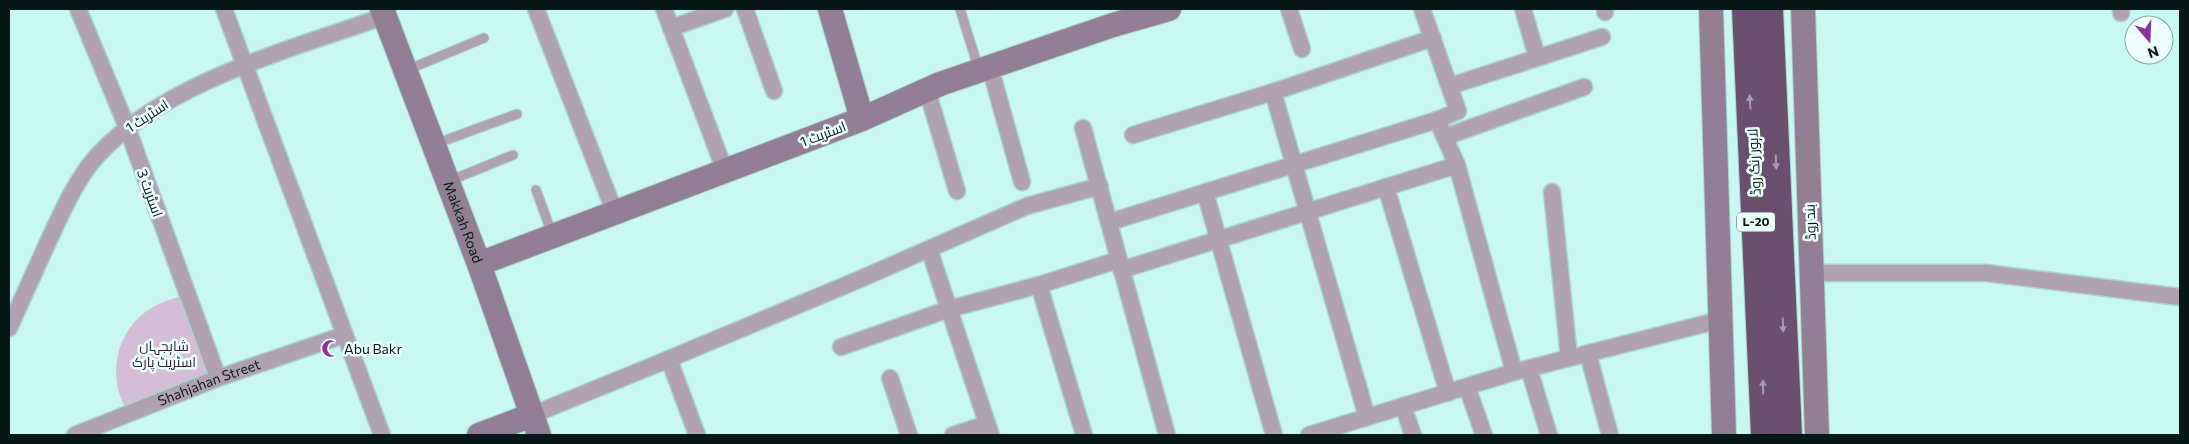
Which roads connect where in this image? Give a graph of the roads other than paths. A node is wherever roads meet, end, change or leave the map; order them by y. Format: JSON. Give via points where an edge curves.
{"nodes":[{"id":1,"x":78,"y":9,"type":"edge"},
{"id":2,"x":224,"y":9,"type":"edge"},
{"id":3,"x":536,"y":9,"type":"edge"},
{"id":4,"x":664,"y":9,"type":"edge"},
{"id":5,"x":725,"y":9,"type":"edge"},
{"id":6,"x":745,"y":9,"type":"edge"},
{"id":7,"x":830,"y":9,"type":"edge"},
{"id":8,"x":960,"y":9,"type":"edge"},
{"id":9,"x":1169,"y":9,"type":"edge"},
{"id":10,"x":1289,"y":9,"type":"edge"},
{"id":11,"x":1422,"y":9,"type":"edge"},
{"id":12,"x":1523,"y":9,"type":"edge"},
{"id":13,"x":1711,"y":9,"type":"edge"},
{"id":14,"x":1746,"y":9,"type":"edge"},
{"id":15,"x":1770,"y":9,"type":"edge"},
{"id":16,"x":1803,"y":9,"type":"edge"},
{"id":17,"x":383,"y":12,"type":"edge"},
{"id":18,"x":671,"y":28,"type":"junction"},
{"id":19,"x":1602,"y":37,"type":"dead end"},
{"id":20,"x":484,"y":38,"type":"dead end"},
{"id":21,"x":1433,"y":38,"type":"junction"},
{"id":22,"x":1302,"y":49,"type":"dead end"},
{"id":23,"x":1537,"y":57,"type":"junction"},
{"id":24,"x":245,"y":66,"type":"junction"},
{"id":25,"x":985,"y":68,"type":"junction"},
{"id":26,"x":404,"y":71,"type":"junction"},
{"id":27,"x":1450,"y":86,"type":"junction"},
{"id":28,"x":1584,"y":87,"type":"dead end"},
{"id":29,"x":927,"y":90,"type":"junction"},
{"id":30,"x":774,"y":91,"type":"dead end"},
{"id":31,"x":1273,"y":92,"type":"junction"},
{"id":32,"x":517,"y":114,"type":"dead end"},
{"id":33,"x":862,"y":119,"type":"junction"},
{"id":34,"x":1437,"y":120,"type":"junction"},
{"id":35,"x":127,"y":128,"type":"junction"},
{"id":36,"x":1083,"y":128,"type":"dead end"},
{"id":37,"x":1133,"y":135,"type":"dead end"},
{"id":38,"x":1445,"y":137,"type":"junction"},
{"id":39,"x":433,"y":145,"type":"junction"},
{"id":40,"x":513,"y":155,"type":"dead end"},
{"id":41,"x":1294,"y":164,"type":"junction"},
{"id":42,"x":1457,"y":164,"type":"junction"},
{"id":43,"x":725,"y":171,"type":"junction"},
{"id":44,"x":447,"y":182,"type":"junction"},
{"id":45,"x":1022,"y":182,"type":"dead end"},
{"id":46,"x":1100,"y":186,"type":"junction"},
{"id":47,"x":1386,"y":186,"type":"junction"},
{"id":48,"x":536,"y":190,"type":"dead end"},
{"id":49,"x":957,"y":191,"type":"dead end"},
{"id":50,"x":1205,"y":192,"type":"junction"},
{"id":51,"x":1552,"y":192,"type":"dead end"},
{"id":52,"x":1308,"y":212,"type":"junction"},
{"id":53,"x":616,"y":213,"type":"junction"},
{"id":54,"x":1110,"y":222,"type":"junction"},
{"id":55,"x":553,"y":236,"type":"junction"},
{"id":56,"x":1218,"y":240,"type":"junction"},
{"id":57,"x":929,"y":249,"type":"junction"},
{"id":58,"x":479,"y":264,"type":"junction"},
{"id":59,"x":1120,"y":265,"type":"junction"},
{"id":60,"x":1811,"y":273,"type":"junction"},
{"id":61,"x":1039,"y":285,"type":"junction"},
{"id":62,"x":2180,"y":298,"type":"edge"},
{"id":63,"x":949,"y":309,"type":"junction"},
{"id":64,"x":1720,"y":320,"type":"junction"},
{"id":65,"x":9,"y":328,"type":"edge"},
{"id":66,"x":344,"y":335,"type":"junction"},
{"id":67,"x":841,"y":348,"type":"dead end"},
{"id":68,"x":1588,"y":354,"type":"junction"},
{"id":69,"x":1569,"y":358,"type":"junction"},
{"id":70,"x":669,"y":359,"type":"junction"},
{"id":71,"x":1522,"y":370,"type":"junction"},
{"id":72,"x":218,"y":378,"type":"junction"},
{"id":73,"x":890,"y":378,"type":"dead end"},
{"id":74,"x":1468,"y":386,"type":"junction"},
{"id":75,"x":1448,"y":392,"type":"junction"},
{"id":76,"x":1403,"y":406,"type":"junction"},
{"id":77,"x":1367,"y":417,"type":"junction"},
{"id":78,"x":536,"y":425,"type":"edge"},
{"id":79,"x":989,"y":430,"type":"edge"},
{"id":80,"x":1336,"y":431,"type":"edge"},
{"id":81,"x":75,"y":435,"type":"edge"},
{"id":82,"x":382,"y":435,"type":"edge"},
{"id":83,"x":479,"y":435,"type":"edge"},
{"id":84,"x":697,"y":435,"type":"edge"},
{"id":85,"x":909,"y":435,"type":"edge"},
{"id":86,"x":953,"y":435,"type":"edge"},
{"id":87,"x":1084,"y":435,"type":"edge"},
{"id":88,"x":1168,"y":435,"type":"edge"},
{"id":89,"x":1274,"y":435,"type":"edge"},
{"id":90,"x":1308,"y":435,"type":"edge"},
{"id":91,"x":1413,"y":435,"type":"edge"},
{"id":92,"x":1484,"y":435,"type":"edge"},
{"id":93,"x":1549,"y":435,"type":"edge"},
{"id":94,"x":1610,"y":435,"type":"edge"},
{"id":95,"x":1724,"y":435,"type":"edge"},
{"id":96,"x":1765,"y":435,"type":"edge"},
{"id":97,"x":1788,"y":435,"type":"edge"},
{"id":98,"x":1817,"y":435,"type":"edge"}],
"edges":[{"from":1,"to":35,"type":"street","name":"اسٹریٹ 3"},
{"from":2,"to":24,"type":"street"},
{"from":3,"to":53,"type":"street"},
{"from":4,"to":18,"type":"street"},
{"from":5,"to":18,"type":"street"},
{"from":6,"to":30,"type":"street"},
{"from":7,"to":33,"type":"street"},
{"from":8,"to":25,"type":"lane"},
{"from":9,"to":25,"type":"street","name":"اسٹریٹ 1"},
{"from":10,"to":22,"type":"street"},
{"from":11,"to":21,"type":"street"},
{"from":12,"to":23,"type":"street"},
{"from":13,"to":64,"type":"street"},
{"from":96,"to":14,"type":"highway","name":"لاہور رنگ روڈ","number":"L-20","one_way":true},
{"from":15,"to":97,"type":"highway","name":"لاہور رنگ روڈ","number":"L-20","one_way":true},
{"from":16,"to":60,"type":"street","name":"بند روڈ"},
{"from":17,"to":24,"type":"street","name":"اسٹریٹ 1"},
{"from":17,"to":26,"type":"street","name":"Makkah Road"},
{"from":18,"to":43,"type":"street"},
{"from":19,"to":23,"type":"street"},
{"from":20,"to":26,"type":"lane"},
{"from":21,"to":27,"type":"street"},
{"from":21,"to":31,"type":"street"},
{"from":23,"to":27,"type":"street"},
{"from":24,"to":35,"type":"street","name":"اسٹریٹ 1","via":[[166,102]]},
{"from":24,"to":66,"type":"street"},
{"from":25,"to":29,"type":"street","name":"اسٹریٹ 1"},
{"from":25,"to":45,"type":"street"},
{"from":26,"to":39,"type":"street","name":"Makkah Road"},
{"from":27,"to":34,"type":"street","via":[[1458,111]]},
{"from":28,"to":38,"type":"street"},
{"from":29,"to":33,"type":"street","name":"اسٹریٹ 1"},
{"from":29,"to":49,"type":"street"},
{"from":31,"to":37,"type":"street"},
{"from":31,"to":41,"type":"street"},
{"from":32,"to":39,"type":"lane"},
{"from":33,"to":43,"type":"street","name":"اسٹریٹ 1"},
{"from":34,"to":38,"type":"street"},
{"from":34,"to":41,"type":"street"},
{"from":35,"to":65,"type":"street","name":"اسٹریٹ 1","via":[[96,157],[68,199]]},
{"from":35,"to":72,"type":"street","name":"اسٹریٹ 3"},
{"from":36,"to":46,"type":"street"},
{"from":38,"to":42,"type":"street"},
{"from":39,"to":44,"type":"street","name":"Makkah Road"},
{"from":40,"to":44,"type":"lane"},
{"from":41,"to":50,"type":"street"},
{"from":41,"to":52,"type":"street"},
{"from":42,"to":47,"type":"street"},
{"from":42,"to":71,"type":"street"},
{"from":43,"to":53,"type":"street","name":"اسٹریٹ 1"},
{"from":44,"to":58,"type":"street","name":"Makkah Road"},
{"from":46,"to":54,"type":"street"},
{"from":46,"to":57,"type":"street","via":[[1027,206]]},
{"from":47,"to":52,"type":"street"},
{"from":47,"to":75,"type":"street"},
{"from":48,"to":55,"type":"lane"},
{"from":50,"to":54,"type":"street"},
{"from":50,"to":56,"type":"street"},
{"from":51,"to":69,"type":"street"},
{"from":52,"to":56,"type":"street"},
{"from":52,"to":77,"type":"street"},
{"from":53,"to":55,"type":"street","name":"اسٹریٹ 1"},
{"from":54,"to":59,"type":"street"},
{"from":55,"to":58,"type":"street","name":"اسٹریٹ 1"},
{"from":56,"to":59,"type":"street"},
{"from":56,"to":89,"type":"street"},
{"from":57,"to":63,"type":"street"},
{"from":57,"to":70,"type":"street"},
{"from":58,"to":78,"type":"street","name":"Makkah Road"},
{"from":59,"to":61,"type":"street"},
{"from":59,"to":88,"type":"street"},
{"from":60,"to":62,"type":"street","via":[[1986,273]]},
{"from":60,"to":98,"type":"street","name":"بند روڈ"},
{"from":61,"to":63,"type":"street"},
{"from":61,"to":87,"type":"street"},
{"from":63,"to":67,"type":"street"},
{"from":63,"to":79,"type":"street"},
{"from":64,"to":68,"type":"street"},
{"from":64,"to":95,"type":"street"},
{"from":66,"to":72,"type":"street","name":"Shahjahan Street"},
{"from":66,"to":82,"type":"street"},
{"from":68,"to":69,"type":"street"},
{"from":68,"to":94,"type":"street"},
{"from":69,"to":71,"type":"street"},
{"from":70,"to":78,"type":"street"},
{"from":70,"to":84,"type":"street"},
{"from":71,"to":74,"type":"street"},
{"from":71,"to":93,"type":"street"},
{"from":72,"to":81,"type":"street","name":"Shahjahan Street"},
{"from":73,"to":85,"type":"street"},
{"from":74,"to":75,"type":"street"},
{"from":74,"to":92,"type":"street"},
{"from":75,"to":76,"type":"street"},
{"from":76,"to":77,"type":"street"},
{"from":76,"to":91,"type":"street"},
{"from":77,"to":80,"type":"street"},
{"from":78,"to":83,"type":"street"},
{"from":79,"to":86,"type":"street"},
{"from":80,"to":90,"type":"street"}]}
